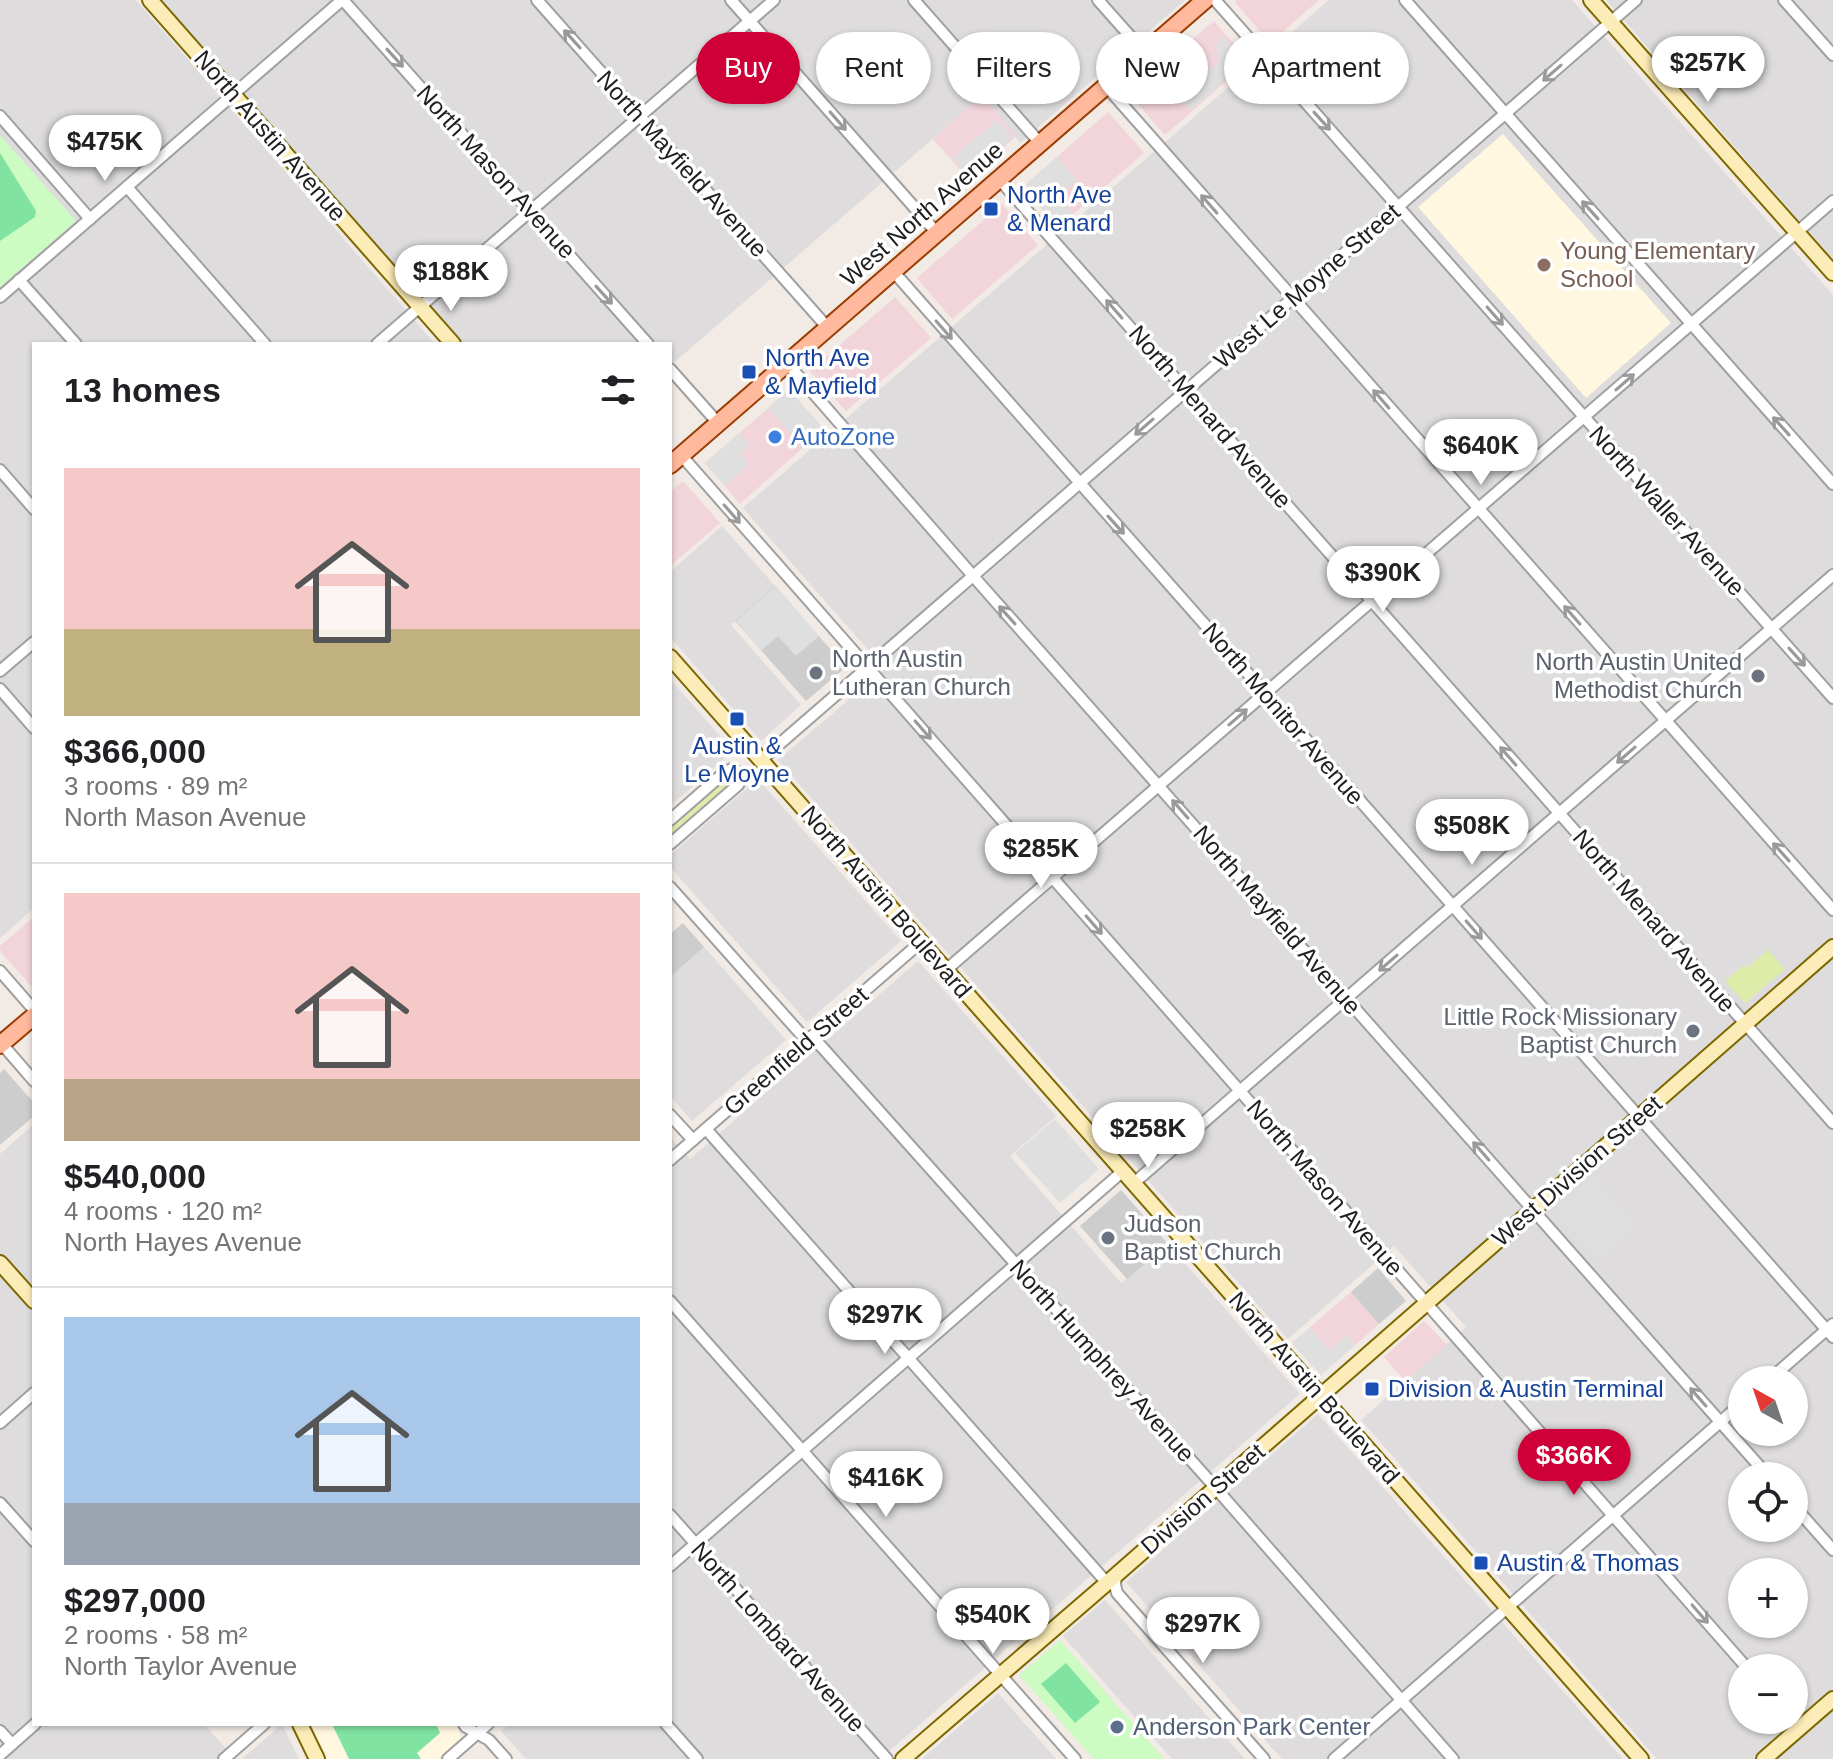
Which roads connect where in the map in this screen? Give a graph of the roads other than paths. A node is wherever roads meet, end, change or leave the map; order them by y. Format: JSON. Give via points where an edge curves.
{"nodes":[{"id":1,"x":150,"y":0,"type":"edge"},
{"id":2,"x":343,"y":0,"type":"edge"},
{"id":3,"x":537,"y":0,"type":"edge"},
{"id":4,"x":731,"y":0,"type":"edge"},
{"id":5,"x":774,"y":0,"type":"edge"},
{"id":6,"x":914,"y":0,"type":"edge"},
{"id":7,"x":1098,"y":0,"type":"edge"},
{"id":8,"x":1205,"y":0,"type":"edge"},
{"id":9,"x":1215,"y":0,"type":"edge"},
{"id":10,"x":1405,"y":0,"type":"edge"},
{"id":11,"x":1591,"y":0,"type":"edge"},
{"id":12,"x":1636,"y":0,"type":"edge"},
{"id":13,"x":1784,"y":0,"type":"edge"},
{"id":14,"x":749,"y":21,"type":"junction"},
{"id":15,"x":1611,"y":22,"type":"junction"},
{"id":16,"x":1126,"y":32,"type":"edge"},
{"id":17,"x":1169,"y":32,"type":"edge"},
{"id":18,"x":1833,"y":55,"type":"edge"},
{"id":19,"x":233,"y":95,"type":"junction"},
{"id":20,"x":1096,"y":95,"type":"edge"},
{"id":21,"x":1122,"y":104,"type":"edge"},
{"id":22,"x":1505,"y":114,"type":"junction"},
{"id":23,"x":0,"y":116,"type":"edge"},
{"id":24,"x":640,"y":116,"type":"junction"},
{"id":25,"x":1040,"y":143,"type":"junction"},
{"id":26,"x":999,"y":179,"type":"junction"},
{"id":27,"x":127,"y":187,"type":"junction"},
{"id":28,"x":1833,"y":201,"type":"edge"},
{"id":29,"x":1398,"y":207,"type":"junction"},
{"id":30,"x":530,"y":211,"type":"junction"},
{"id":31,"x":90,"y":219,"type":"junction"},
{"id":32,"x":1797,"y":232,"type":"junction"},
{"id":33,"x":937,"y":233,"type":"junction"},
{"id":34,"x":893,"y":271,"type":"junction"},
{"id":35,"x":1833,"y":273,"type":"edge"},
{"id":36,"x":19,"y":280,"type":"junction"},
{"id":37,"x":0,"y":297,"type":"edge"},
{"id":38,"x":1292,"y":299,"type":"junction"},
{"id":39,"x":420,"y":307,"type":"junction"},
{"id":40,"x":1691,"y":324,"type":"junction"},
{"id":41,"x":828,"y":328,"type":"junction"},
{"id":42,"x":74,"y":342,"type":"edge"},
{"id":43,"x":263,"y":342,"type":"edge"},
{"id":44,"x":379,"y":342,"type":"edge"},
{"id":45,"x":451,"y":342,"type":"edge"},
{"id":46,"x":646,"y":342,"type":"edge"},
{"id":47,"x":787,"y":363,"type":"junction"},
{"id":48,"x":672,"y":371,"type":"edge"},
{"id":49,"x":1186,"y":390,"type":"junction"},
{"id":50,"x":1584,"y":417,"type":"junction"},
{"id":51,"x":718,"y":423,"type":"junction"},
{"id":52,"x":675,"y":460,"type":"edge"},
{"id":53,"x":0,"y":470,"type":"edge"},
{"id":54,"x":1079,"y":484,"type":"junction"},
{"id":55,"x":1833,"y":484,"type":"edge"},
{"id":56,"x":32,"y":507,"type":"edge"},
{"id":57,"x":1478,"y":509,"type":"junction"},
{"id":58,"x":1833,"y":575,"type":"edge"},
{"id":59,"x":973,"y":576,"type":"junction"},
{"id":60,"x":1372,"y":601,"type":"junction"},
{"id":61,"x":1772,"y":629,"type":"junction"},
{"id":62,"x":32,"y":644,"type":"edge"},
{"id":63,"x":672,"y":659,"type":"edge"},
{"id":64,"x":867,"y":667,"type":"junction"},
{"id":65,"x":0,"y":671,"type":"edge"},
{"id":66,"x":0,"y":689,"type":"edge"},
{"id":67,"x":1265,"y":694,"type":"junction"},
{"id":68,"x":1833,"y":698,"type":"edge"},
{"id":69,"x":1665,"y":721,"type":"junction"},
{"id":70,"x":32,"y":726,"type":"edge"},
{"id":71,"x":761,"y":760,"type":"junction"},
{"id":72,"x":1159,"y":786,"type":"junction"},
{"id":73,"x":1559,"y":813,"type":"junction"},
{"id":74,"x":672,"y":818,"type":"edge"},
{"id":75,"x":672,"y":842,"type":"edge"},
{"id":76,"x":1052,"y":878,"type":"junction"},
{"id":77,"x":672,"y":889,"type":"edge"},
{"id":78,"x":1453,"y":906,"type":"junction"},
{"id":79,"x":1833,"y":910,"type":"edge"},
{"id":80,"x":921,"y":942,"type":"junction"},
{"id":81,"x":1833,"y":947,"type":"edge"},
{"id":82,"x":946,"y":970,"type":"junction"},
{"id":83,"x":0,"y":971,"type":"edge"},
{"id":84,"x":1347,"y":998,"type":"junction"},
{"id":85,"x":32,"y":1011,"type":"edge"},
{"id":86,"x":32,"y":1015,"type":"edge"},
{"id":87,"x":1745,"y":1024,"type":"junction"},
{"id":88,"x":810,"y":1039,"type":"junction"},
{"id":89,"x":1,"y":1045,"type":"edge"},
{"id":90,"x":32,"y":1079,"type":"edge"},
{"id":91,"x":1240,"y":1091,"type":"junction"},
{"id":92,"x":672,"y":1117,"type":"edge"},
{"id":93,"x":1639,"y":1117,"type":"junction"},
{"id":94,"x":1833,"y":1123,"type":"edge"},
{"id":95,"x":706,"y":1129,"type":"junction"},
{"id":96,"x":693,"y":1140,"type":"junction"},
{"id":97,"x":672,"y":1158,"type":"edge"},
{"id":98,"x":1123,"y":1171,"type":"junction"},
{"id":99,"x":1134,"y":1183,"type":"junction"},
{"id":100,"x":1533,"y":1210,"type":"junction"},
{"id":101,"x":0,"y":1263,"type":"edge"},
{"id":102,"x":1016,"y":1265,"type":"junction"},
{"id":103,"x":32,"y":1299,"type":"edge"},
{"id":104,"x":672,"y":1303,"type":"edge"},
{"id":105,"x":1426,"y":1303,"type":"junction"},
{"id":106,"x":1831,"y":1330,"type":"edge"},
{"id":107,"x":909,"y":1358,"type":"junction"},
{"id":108,"x":1786,"y":1366,"type":"edge"},
{"id":109,"x":32,"y":1395,"type":"edge"},
{"id":110,"x":1321,"y":1396,"type":"junction"},
{"id":111,"x":1728,"y":1415,"type":"edge"},
{"id":112,"x":1720,"y":1422,"type":"junction"},
{"id":113,"x":0,"y":1423,"type":"edge"},
{"id":114,"x":803,"y":1450,"type":"junction"},
{"id":115,"x":1756,"y":1462,"type":"edge"},
{"id":116,"x":1215,"y":1487,"type":"junction"},
{"id":117,"x":0,"y":1503,"type":"edge"},
{"id":118,"x":1613,"y":1516,"type":"junction"},
{"id":119,"x":672,"y":1517,"type":"edge"},
{"id":120,"x":1808,"y":1522,"type":"edge"},
{"id":121,"x":32,"y":1539,"type":"edge"},
{"id":122,"x":695,"y":1544,"type":"junction"},
{"id":123,"x":1833,"y":1550,"type":"edge"},
{"id":124,"x":672,"y":1564,"type":"edge"},
{"id":125,"x":1113,"y":1584,"type":"junction"},
{"id":126,"x":1508,"y":1608,"type":"junction"},
{"id":127,"x":1735,"y":1654,"type":"edge"},
{"id":128,"x":1001,"y":1674,"type":"junction"},
{"id":129,"x":1833,"y":1699,"type":"edge"},
{"id":130,"x":1402,"y":1701,"type":"junction"},
{"id":131,"x":1808,"y":1716,"type":"edge"},
{"id":132,"x":33,"y":1726,"type":"edge"},
{"id":133,"x":262,"y":1726,"type":"edge"},
{"id":134,"x":301,"y":1726,"type":"edge"},
{"id":135,"x":465,"y":1726,"type":"edge"},
{"id":136,"x":486,"y":1726,"type":"edge"},
{"id":137,"x":668,"y":1726,"type":"edge"},
{"id":138,"x":0,"y":1731,"type":"edge"},
{"id":139,"x":478,"y":1733,"type":"junction"},
{"id":140,"x":1787,"y":1734,"type":"edge"},
{"id":141,"x":12,"y":1744,"type":"junction"},
{"id":142,"x":0,"y":1755,"type":"edge"},
{"id":143,"x":224,"y":1759,"type":"edge"},
{"id":144,"x":317,"y":1759,"type":"edge"},
{"id":145,"x":448,"y":1759,"type":"edge"},
{"id":146,"x":506,"y":1759,"type":"edge"},
{"id":147,"x":697,"y":1759,"type":"edge"},
{"id":148,"x":887,"y":1759,"type":"edge"},
{"id":149,"x":903,"y":1759,"type":"edge"},
{"id":150,"x":1075,"y":1759,"type":"edge"},
{"id":151,"x":1264,"y":1759,"type":"edge"},
{"id":152,"x":1334,"y":1759,"type":"edge"},
{"id":153,"x":1453,"y":1759,"type":"edge"},
{"id":154,"x":1641,"y":1759,"type":"edge"},
{"id":155,"x":1764,"y":1759,"type":"edge"}],
"edges":[{"from":1,"to":19,"type":"street","name":"North Austin Avenue"},
{"from":2,"to":19,"type":"street"},
{"from":2,"to":30,"type":"street","name":"North Mason Avenue","one_way":true},
{"from":24,"to":3,"type":"street","name":"North Mayfield Avenue","one_way":true},
{"from":4,"to":14,"type":"street"},
{"from":5,"to":14,"type":"street"},
{"from":6,"to":25,"type":"street"},
{"from":7,"to":16,"type":"street"},
{"from":8,"to":17,"type":"main road","name":"West North Avenue"},
{"from":9,"to":29,"type":"street","name":"North Waller Avenue","one_way":true},
{"from":10,"to":22,"type":"street"},
{"from":11,"to":15,"type":"street"},
{"from":12,"to":15,"type":"street","name":"West Le Moyne Street"},
{"from":13,"to":18,"type":"street"},
{"from":14,"to":24,"type":"street"},
{"from":14,"to":33,"type":"street","one_way":true},
{"from":15,"to":22,"type":"street","name":"West Le Moyne Street","one_way":true},
{"from":15,"to":32,"type":"street"},
{"from":19,"to":27,"type":"street"},
{"from":19,"to":39,"type":"street","name":"North Austin Avenue"},
{"from":20,"to":25,"type":"main road","name":"West North Avenue"},
{"from":38,"to":21,"type":"street","one_way":true},
{"from":22,"to":29,"type":"street","name":"West Le Moyne Street"},
{"from":40,"to":22,"type":"street","one_way":true},
{"from":23,"to":31,"type":"street"},
{"from":24,"to":30,"type":"street"},
{"from":24,"to":41,"type":"street","name":"North Mayfield Avenue"},
{"from":25,"to":26,"type":"main road","name":"West North Avenue"},
{"from":26,"to":33,"type":"main road","name":"West North Avenue"},
{"from":49,"to":26,"type":"street","name":"North Menard Avenue","one_way":true},
{"from":27,"to":31,"type":"street"},
{"from":27,"to":43,"type":"street"},
{"from":28,"to":32,"type":"street"},
{"from":29,"to":38,"type":"street","name":"West Le Moyne Street"},
{"from":29,"to":50,"type":"street","name":"North Waller Avenue","one_way":true},
{"from":30,"to":39,"type":"street"},
{"from":30,"to":46,"type":"street","name":"North Mason Avenue","one_way":true},
{"from":31,"to":36,"type":"street"},
{"from":32,"to":35,"type":"street"},
{"from":32,"to":40,"type":"street"},
{"from":33,"to":34,"type":"main road","name":"West North Avenue"},
{"from":34,"to":41,"type":"main road","name":"West North Avenue"},
{"from":34,"to":54,"type":"street","name":"North Monitor Avenue","one_way":true},
{"from":36,"to":37,"type":"street"},
{"from":36,"to":42,"type":"street"},
{"from":38,"to":49,"type":"street","name":"West Le Moyne Street"},
{"from":57,"to":38,"type":"street","one_way":true},
{"from":39,"to":44,"type":"street"},
{"from":39,"to":45,"type":"street","name":"North Austin Avenue"},
{"from":50,"to":40,"type":"street","one_way":true},
{"from":55,"to":40,"type":"street","one_way":true},
{"from":41,"to":47,"type":"main road","name":"West North Avenue"},
{"from":47,"to":51,"type":"main road","name":"West North Avenue"},
{"from":47,"to":59,"type":"street","name":"North Mayfield Avenue"},
{"from":48,"to":51,"type":"street"},
{"from":49,"to":54,"type":"street","name":"West Le Moyne Street","one_way":true},
{"from":49,"to":60,"type":"street","name":"North Menard Avenue"},
{"from":50,"to":57,"type":"street"},
{"from":50,"to":61,"type":"street","name":"North Waller Avenue"},
{"from":51,"to":52,"type":"main road","name":"West North Avenue"},
{"from":52,"to":64,"type":"street","name":"North Mason Avenue","one_way":true},
{"from":53,"to":56,"type":"street"},
{"from":54,"to":59,"type":"street","name":"West Le Moyne Street"},
{"from":54,"to":67,"type":"street","name":"North Monitor Avenue","one_way":true},
{"from":57,"to":60,"type":"street"},
{"from":69,"to":57,"type":"street","one_way":true},
{"from":58,"to":61,"type":"street"},
{"from":59,"to":64,"type":"street","name":"West Le Moyne Street"},
{"from":72,"to":59,"type":"street","name":"North Mayfield Avenue","one_way":true},
{"from":60,"to":67,"type":"street"},
{"from":73,"to":60,"type":"street","name":"North Menard Avenue","one_way":true},
{"from":61,"to":68,"type":"street","name":"North Waller Avenue","one_way":true},
{"from":61,"to":69,"type":"street"},
{"from":62,"to":65,"type":"street"},
{"from":63,"to":71,"type":"street","name":"North Austin Boulevard"},
{"from":64,"to":71,"type":"street","name":"West Le Moyne Street"},
{"from":64,"to":76,"type":"street","name":"North Mason Avenue","one_way":true},
{"from":66,"to":70,"type":"street"},
{"from":72,"to":67,"type":"street","one_way":true},
{"from":67,"to":78,"type":"street","name":"North Monitor Avenue"},
{"from":69,"to":73,"type":"street","one_way":true},
{"from":79,"to":69,"type":"street","one_way":true},
{"from":71,"to":80,"type":"street","name":"North Austin Boulevard"},
{"from":72,"to":76,"type":"street"},
{"from":84,"to":72,"type":"street","name":"North Mayfield Avenue","one_way":true},
{"from":73,"to":78,"type":"street"},
{"from":73,"to":87,"type":"street","name":"North Menard Avenue"},
{"from":74,"to":75,"type":"street","via":[[725,772],[738,772],[738,785]]},
{"from":76,"to":82,"type":"street"},
{"from":76,"to":91,"type":"street","name":"North Mason Avenue","one_way":true},
{"from":77,"to":88,"type":"street","name":"North Humphrey Avenue"},
{"from":78,"to":84,"type":"street","one_way":true},
{"from":78,"to":93,"type":"street","name":"North Monitor Avenue","one_way":true},
{"from":80,"to":82,"type":"street","name":"North Austin Boulevard"},
{"from":80,"to":88,"type":"street","name":"Greenfield Street"},
{"from":81,"to":87,"type":"street","name":"West Division Street"},
{"from":82,"to":98,"type":"street","name":"North Austin Boulevard"},
{"from":83,"to":85,"type":"street"},
{"from":84,"to":91,"type":"street"},
{"from":100,"to":84,"type":"street","name":"North Mayfield Avenue","one_way":true},
{"from":86,"to":89,"type":"main road"},
{"from":87,"to":93,"type":"street","name":"West Division Street"},
{"from":87,"to":94,"type":"street","name":"North Menard Avenue"},
{"from":88,"to":95,"type":"street","name":"Greenfield Street"},
{"from":88,"to":102,"type":"street","name":"North Humphrey Avenue"},
{"from":89,"to":90,"type":"street"},
{"from":91,"to":99,"type":"street"},
{"from":91,"to":105,"type":"street","name":"North Mason Avenue"},
{"from":92,"to":96,"type":"street"},
{"from":93,"to":100,"type":"street","name":"West Division Street"},
{"from":93,"to":106,"type":"street","name":"North Monitor Avenue"},
{"from":95,"to":96,"type":"street","name":"Greenfield Street"},
{"from":95,"to":107,"type":"street"},
{"from":96,"to":97,"type":"street","name":"Greenfield Street"},
{"from":98,"to":99,"type":"street","name":"North Austin Boulevard"},
{"from":98,"to":102,"type":"street"},
{"from":99,"to":110,"type":"street","name":"North Austin Boulevard"},
{"from":100,"to":105,"type":"street","name":"West Division Street"},
{"from":112,"to":100,"type":"street","name":"North Mayfield Avenue","one_way":true},
{"from":101,"to":103,"type":"street"},
{"from":102,"to":107,"type":"street"},
{"from":102,"to":116,"type":"street","name":"North Humphrey Avenue"},
{"from":104,"to":114,"type":"street"},
{"from":105,"to":110,"type":"street","name":"West Division Street"},
{"from":105,"to":118,"type":"street","name":"North Mason Avenue"},
{"from":106,"to":108,"type":"street"},
{"from":107,"to":114,"type":"street"},
{"from":107,"to":125,"type":"street"},
{"from":109,"to":113,"type":"street"},
{"from":110,"to":116,"type":"street","name":"Division Street"},
{"from":110,"to":126,"type":"street","name":"North Austin Boulevard"},
{"from":111,"to":112,"type":"street"},
{"from":112,"to":115,"type":"street","name":"North Mayfield Avenue"},
{"from":112,"to":118,"type":"street"},
{"from":114,"to":122,"type":"street"},
{"from":114,"to":128,"type":"street"},
{"from":116,"to":125,"type":"street","name":"Division Street"},
{"from":116,"to":130,"type":"street","name":"North Humphrey Avenue"},
{"from":117,"to":121,"type":"street"},
{"from":118,"to":126,"type":"street"},
{"from":118,"to":127,"type":"street","name":"North Mason Avenue","one_way":true},
{"from":119,"to":122,"type":"street","name":"North Lombard Avenue"},
{"from":120,"to":123,"type":"street"},
{"from":122,"to":124,"type":"street"},
{"from":122,"to":148,"type":"street","name":"North Lombard Avenue"},
{"from":125,"to":128,"type":"street","name":"Division Street"},
{"from":125,"to":151,"type":"street"},
{"from":126,"to":130,"type":"street"},
{"from":126,"to":154,"type":"street","name":"North Austin Boulevard"},
{"from":128,"to":149,"type":"street","name":"Division Street"},
{"from":128,"to":150,"type":"street"},
{"from":129,"to":131,"type":"street"},
{"from":130,"to":152,"type":"street"},
{"from":130,"to":153,"type":"street","name":"North Humphrey Avenue"},
{"from":132,"to":141,"type":"street"},
{"from":133,"to":143,"type":"street"},
{"from":134,"to":144,"type":"street"},
{"from":135,"to":139,"type":"street"},
{"from":136,"to":139,"type":"street"},
{"from":137,"to":147,"type":"street"},
{"from":138,"to":141,"type":"street"},
{"from":139,"to":145,"type":"street"},
{"from":139,"to":146,"type":"street"},
{"from":140,"to":155,"type":"street"},
{"from":141,"to":142,"type":"street"}]}
